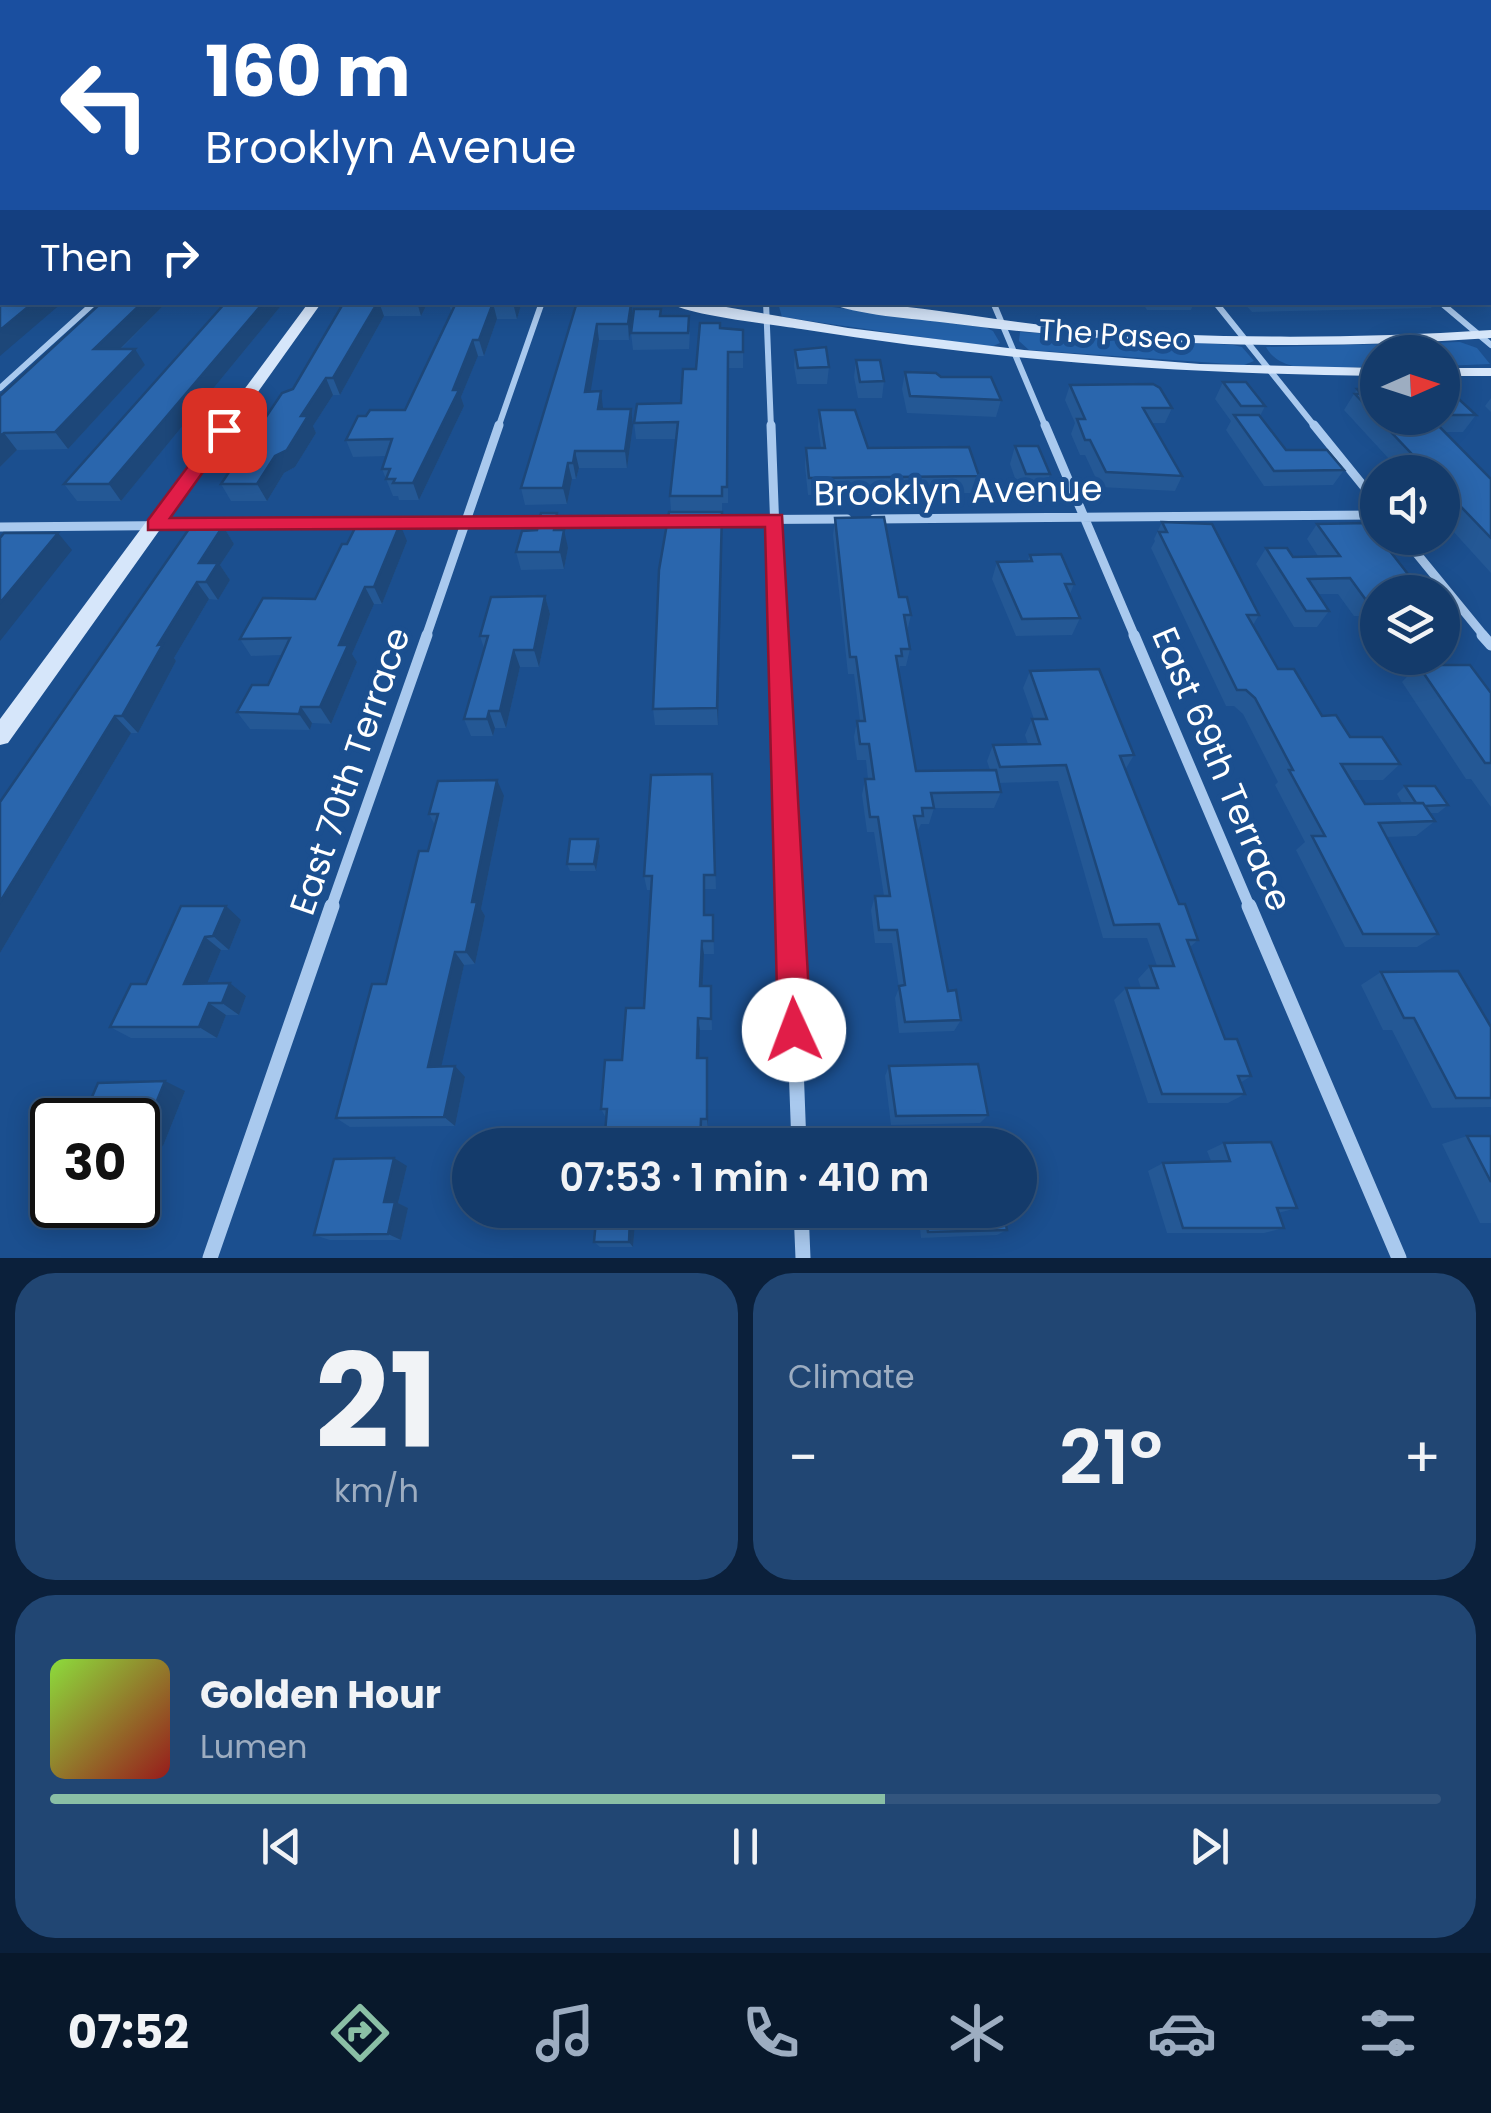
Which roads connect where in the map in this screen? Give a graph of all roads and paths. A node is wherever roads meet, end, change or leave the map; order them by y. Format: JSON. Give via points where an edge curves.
{"nodes":[{"id":1,"x":92,"y":305,"type":"edge"},
{"id":2,"x":314,"y":305,"type":"edge"},
{"id":3,"x":541,"y":305,"type":"edge"},
{"id":4,"x":688,"y":305,"type":"edge"},
{"id":5,"x":766,"y":305,"type":"edge"},
{"id":6,"x":857,"y":305,"type":"edge"},
{"id":7,"x":994,"y":305,"type":"edge"},
{"id":8,"x":1217,"y":305,"type":"edge"},
{"id":9,"x":1444,"y":305,"type":"edge"},
{"id":10,"x":766,"y":321,"type":"junction"},
{"id":11,"x":1002,"y":324,"type":"junction"},
{"id":12,"x":1487,"y":338,"type":"edge"},
{"id":13,"x":1244,"y":339,"type":"junction"},
{"id":14,"x":1016,"y":356,"type":"junction"},
{"id":15,"x":1271,"y":372,"type":"junction"},
{"id":16,"x":1360,"y":372,"type":"edge"},
{"id":17,"x":1460,"y":372,"type":"edge"},
{"id":18,"x":1491,"y":372,"type":"edge"},
{"id":19,"x":0,"y":388,"type":"edge"},
{"id":20,"x":1360,"y":482,"type":"edge"},
{"id":21,"x":1360,"y":514,"type":"edge"},
{"id":22,"x":1086,"y":517,"type":"junction"},
{"id":23,"x":681,"y":520,"type":"edge"},
{"id":24,"x":700,"y":520,"type":"edge"},
{"id":25,"x":775,"y":520,"type":"junction"},
{"id":26,"x":466,"y":522,"type":"junction"},
{"id":27,"x":155,"y":525,"type":"junction"},
{"id":28,"x":0,"y":527,"type":"edge"},
{"id":29,"x":1418,"y":555,"type":"edge"},
{"id":30,"x":1491,"y":646,"type":"edge"},
{"id":31,"x":0,"y":736,"type":"edge"},
{"id":32,"x":798,"y":1128,"type":"edge"},
{"id":33,"x":802,"y":1228,"type":"edge"},
{"id":34,"x":210,"y":1258,"type":"edge"},
{"id":35,"x":803,"y":1258,"type":"edge"},
{"id":36,"x":1399,"y":1258,"type":"edge"}],
"edges":[{"from":1,"to":19,"type":"street"},
{"from":2,"to":27,"type":"main road"},
{"from":3,"to":26,"type":"street","name":"East 70th Terrace"},
{"from":4,"to":10,"type":"main road","name":"The Paseo"},
{"from":5,"to":10,"type":"street"},
{"from":6,"to":11,"type":"main road","name":"The Paseo"},
{"from":7,"to":11,"type":"street","name":"East 69th Terrace"},
{"from":8,"to":13,"type":"street"},
{"from":9,"to":12,"type":"street"},
{"from":10,"to":14,"type":"main road","name":"The Paseo"},
{"from":10,"to":25,"type":"street"},
{"from":11,"to":13,"type":"main road","name":"The Paseo"},
{"from":11,"to":14,"type":"street","name":"East 69th Terrace"},
{"from":12,"to":13,"type":"main road","name":"The Paseo"},
{"from":13,"to":15,"type":"street"},
{"from":14,"to":15,"type":"main road","name":"The Paseo"},
{"from":14,"to":22,"type":"street","name":"East 69th Terrace"},
{"from":15,"to":16,"type":"main road","name":"The Paseo"},
{"from":15,"to":20,"type":"street"},
{"from":17,"to":18,"type":"main road"},
{"from":21,"to":22,"type":"street","name":"Brooklyn Avenue"},
{"from":22,"to":25,"type":"street","name":"Brooklyn Avenue"},
{"from":22,"to":36,"type":"street","name":"East 69th Terrace"},
{"from":23,"to":26,"type":"street"},
{"from":24,"to":25,"type":"street","name":"Brooklyn Avenue"},
{"from":25,"to":32,"type":"street"},
{"from":26,"to":27,"type":"street"},
{"from":26,"to":34,"type":"street","name":"East 70th Terrace"},
{"from":27,"to":28,"type":"street"},
{"from":27,"to":31,"type":"main road"},
{"from":29,"to":30,"type":"street"},
{"from":33,"to":35,"type":"street"}]}
